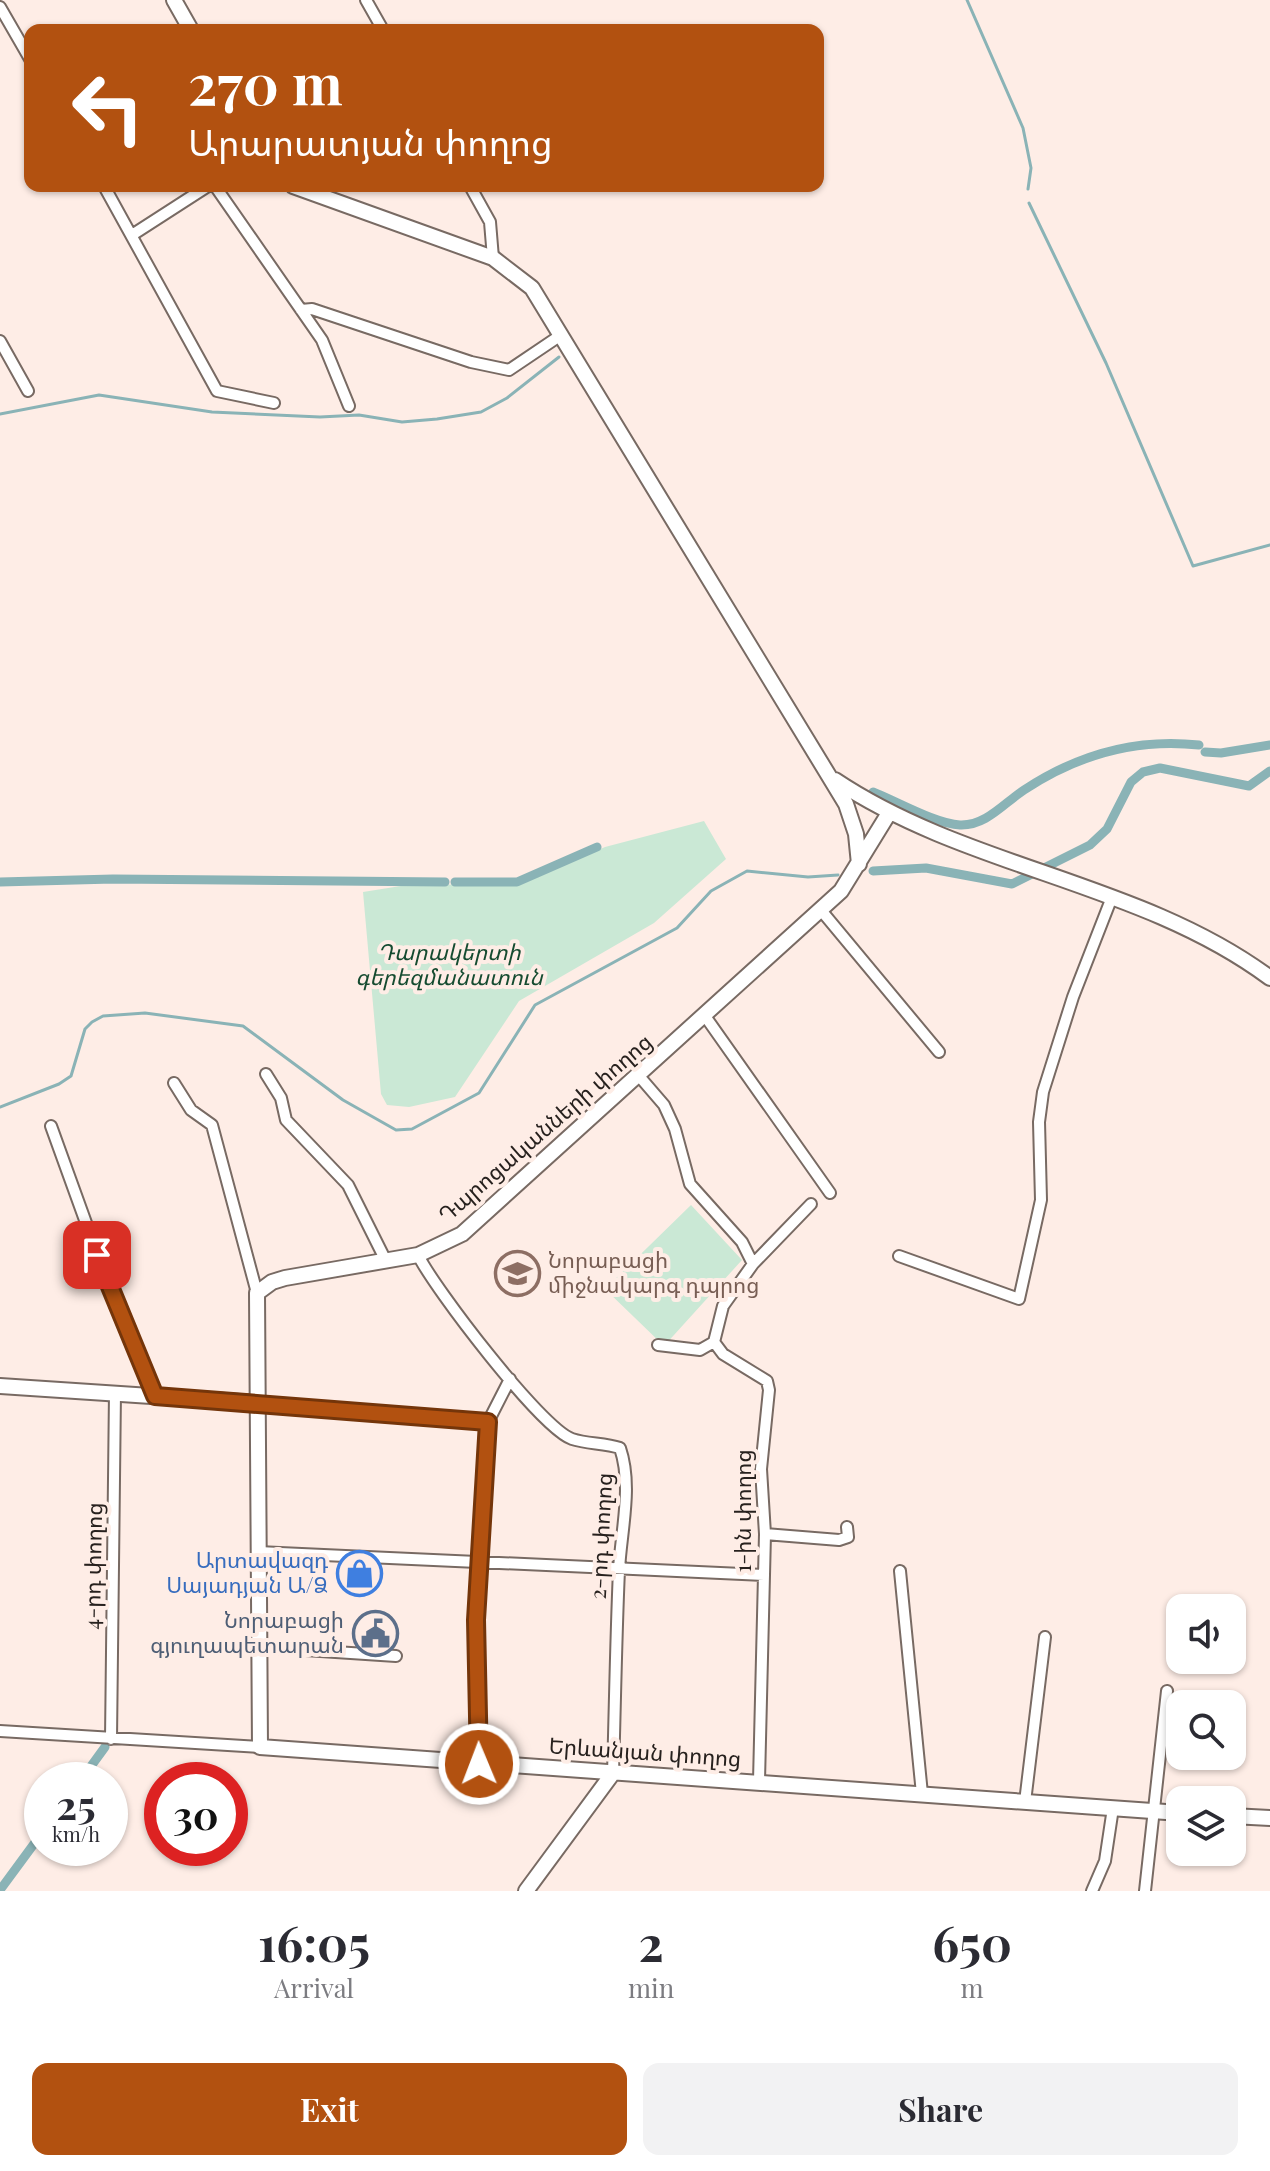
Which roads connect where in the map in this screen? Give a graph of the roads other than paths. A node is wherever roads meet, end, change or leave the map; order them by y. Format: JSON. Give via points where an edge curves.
{"nodes":[{"id":1,"x":174,"y":0,"type":"edge"},
{"id":2,"x":366,"y":0,"type":"edge"},
{"id":3,"x":0,"y":7,"type":"edge"},
{"id":4,"x":188,"y":24,"type":"edge"},
{"id":5,"x":380,"y":24,"type":"edge"},
{"id":6,"x":24,"y":49,"type":"edge"},
{"id":7,"x":107,"y":192,"type":"edge"},
{"id":8,"x":199,"y":192,"type":"edge"},
{"id":9,"x":219,"y":192,"type":"edge"},
{"id":10,"x":310,"y":192,"type":"edge"},
{"id":11,"x":473,"y":192,"type":"edge"},
{"id":12,"x":132,"y":235,"type":"junction"},
{"id":13,"x":493,"y":258,"type":"junction"},
{"id":14,"x":301,"y":310,"type":"junction"},
{"id":15,"x":561,"y":335,"type":"junction"},
{"id":16,"x":0,"y":341,"type":"edge"},
{"id":17,"x":28,"y":391,"type":"dead end"},
{"id":18,"x":274,"y":403,"type":"dead end"},
{"id":19,"x":349,"y":406,"type":"dead end"},
{"id":20,"x":829,"y":776,"type":"junction"},
{"id":21,"x":889,"y":813,"type":"junction"},
{"id":22,"x":859,"y":864,"type":"junction"},
{"id":23,"x":1112,"y":897,"type":"junction"},
{"id":24,"x":820,"y":909,"type":"junction"},
{"id":25,"x":1270,"y":978,"type":"edge"},
{"id":26,"x":705,"y":1016,"type":"junction"},
{"id":27,"x":939,"y":1052,"type":"dead end"},
{"id":28,"x":266,"y":1074,"type":"dead end"},
{"id":29,"x":639,"y":1076,"type":"junction"},
{"id":30,"x":174,"y":1083,"type":"dead end"},
{"id":31,"x":51,"y":1126,"type":"dead end"},
{"id":32,"x":830,"y":1193,"type":"dead end"},
{"id":33,"x":811,"y":1204,"type":"dead end"},
{"id":34,"x":418,"y":1255,"type":"junction"},
{"id":35,"x":899,"y":1256,"type":"dead end"},
{"id":36,"x":386,"y":1261,"type":"junction"},
{"id":37,"x":753,"y":1264,"type":"junction"},
{"id":38,"x":257,"y":1293,"type":"junction"},
{"id":39,"x":714,"y":1342,"type":"junction"},
{"id":40,"x":658,"y":1345,"type":"dead end"},
{"id":41,"x":510,"y":1379,"type":"junction"},
{"id":42,"x":0,"y":1386,"type":"edge"},
{"id":43,"x":115,"y":1392,"type":"junction"},
{"id":44,"x":155,"y":1396,"type":"junction"},
{"id":45,"x":257,"y":1403,"type":"junction"},
{"id":46,"x":488,"y":1422,"type":"junction"},
{"id":47,"x":847,"y":1527,"type":"dead end"},
{"id":48,"x":765,"y":1534,"type":"junction"},
{"id":49,"x":258,"y":1552,"type":"junction"},
{"id":50,"x":479,"y":1560,"type":"junction"},
{"id":51,"x":619,"y":1568,"type":"junction"},
{"id":52,"x":900,"y":1571,"type":"dead end"},
{"id":53,"x":764,"y":1575,"type":"junction"},
{"id":54,"x":1045,"y":1637,"type":"dead end"},
{"id":55,"x":260,"y":1647,"type":"junction"},
{"id":56,"x":396,"y":1656,"type":"dead end"},
{"id":57,"x":1166,"y":1700,"type":"edge"},
{"id":58,"x":0,"y":1731,"type":"edge"},
{"id":59,"x":111,"y":1739,"type":"junction"},
{"id":60,"x":260,"y":1747,"type":"junction"},
{"id":61,"x":479,"y":1764,"type":"junction"},
{"id":62,"x":613,"y":1773,"type":"junction"},
{"id":63,"x":759,"y":1781,"type":"junction"},
{"id":64,"x":922,"y":1794,"type":"junction"},
{"id":65,"x":1025,"y":1802,"type":"junction"},
{"id":66,"x":1113,"y":1808,"type":"junction"},
{"id":67,"x":1153,"y":1811,"type":"junction"},
{"id":68,"x":1166,"y":1812,"type":"edge"},
{"id":69,"x":1246,"y":1817,"type":"edge"},
{"id":70,"x":1270,"y":1818,"type":"edge"},
{"id":71,"x":526,"y":1891,"type":"edge"},
{"id":72,"x":1092,"y":1891,"type":"edge"},
{"id":73,"x":1145,"y":1891,"type":"edge"}],
"edges":[{"from":1,"to":4,"type":"main road"},
{"from":2,"to":5,"type":"street"},
{"from":3,"to":6,"type":"street"},
{"from":7,"to":12,"type":"street"},
{"from":8,"to":12,"type":"street"},
{"from":9,"to":14,"type":"street"},
{"from":10,"to":13,"type":"main road"},
{"from":11,"to":13,"type":"street","via":[[490,222]]},
{"from":12,"to":18,"type":"street","via":[[217,391]]},
{"from":13,"to":15,"type":"main road","via":[[532,288]]},
{"from":14,"to":15,"type":"street","via":[[312,309],[509,370]]},
{"from":14,"to":19,"type":"street","via":[[322,340]]},
{"from":15,"to":20,"type":"main road"},
{"from":16,"to":17,"type":"street"},
{"from":20,"to":21,"type":"main road"},
{"from":20,"to":22,"type":"main road","via":[[846,804]]},
{"from":21,"to":22,"type":"main road","name":"Դպրոցականների փողոց"},
{"from":21,"to":23,"type":"main road"},
{"from":22,"to":24,"type":"main road","name":"Դպրոցականների փողոց","via":[[841,891]]},
{"from":23,"to":25,"type":"main road","via":[[1224,945]]},
{"from":23,"to":35,"type":"street","via":[[1043,1092],[1041,1200],[1019,1299]]},
{"from":24,"to":26,"type":"main road","name":"Դպրոցականների փողոց"},
{"from":24,"to":27,"type":"street"},
{"from":26,"to":29,"type":"main road","name":"Դպրոցականների փողոց"},
{"from":26,"to":32,"type":"street"},
{"from":28,"to":36,"type":"street","via":[[281,1098],[286,1120],[348,1185]]},
{"from":29,"to":34,"type":"main road","name":"Դպրոցականների փողոց","via":[[462,1234]]},
{"from":29,"to":37,"type":"street","via":[[664,1105],[690,1184],[742,1242]]},
{"from":30,"to":38,"type":"street","via":[[191,1110],[212,1125]]},
{"from":31,"to":44,"type":"street"},
{"from":33,"to":37,"type":"street"},
{"from":34,"to":36,"type":"main road","name":"Դպրոցականների փողոց"},
{"from":34,"to":41,"type":"street","name":"2-րդ փողոց","via":[[471,1334]]},
{"from":36,"to":38,"type":"main road","name":"Դպրոցականների փողոց","via":[[285,1278]]},
{"from":37,"to":39,"type":"street","via":[[723,1306]]},
{"from":38,"to":45,"type":"main road"},
{"from":39,"to":40,"type":"street","via":[[700,1350]]},
{"from":39,"to":48,"type":"street","name":"1-ին փողոց","via":[[723,1354],[767,1381],[761,1469]]},
{"from":41,"to":46,"type":"street"},
{"from":41,"to":51,"type":"street","name":"2-րդ փողոց","via":[[570,1438],[620,1448],[625,1497]]},
{"from":42,"to":43,"type":"main road"},
{"from":43,"to":44,"type":"main road"},
{"from":43,"to":59,"type":"street","name":"4-րդ փողոց"},
{"from":44,"to":45,"type":"main road"},
{"from":45,"to":46,"type":"street"},
{"from":45,"to":49,"type":"main road"},
{"from":46,"to":50,"type":"street"},
{"from":47,"to":48,"type":"street","via":[[848,1537],[839,1540]]},
{"from":48,"to":53,"type":"street","name":"1-ին փողոց"},
{"from":49,"to":50,"type":"street"},
{"from":49,"to":55,"type":"main road"},
{"from":50,"to":51,"type":"street"},
{"from":50,"to":61,"type":"street"},
{"from":51,"to":53,"type":"street"},
{"from":51,"to":62,"type":"street","name":"2-րդ փողոց"},
{"from":52,"to":64,"type":"street"},
{"from":53,"to":63,"type":"street","name":"1-ին փողոց"},
{"from":54,"to":65,"type":"street"},
{"from":55,"to":56,"type":"street"},
{"from":55,"to":60,"type":"main road"},
{"from":57,"to":67,"type":"street"},
{"from":58,"to":59,"type":"street"},
{"from":59,"to":60,"type":"street"},
{"from":60,"to":61,"type":"main road","name":"Երևանյան փողոց"},
{"from":61,"to":62,"type":"main road","name":"Երևանյան փողոց"},
{"from":62,"to":63,"type":"main road","name":"Երևանյան փողոց"},
{"from":62,"to":71,"type":"main road"},
{"from":63,"to":64,"type":"main road","name":"Երևանյան փողոց"},
{"from":64,"to":65,"type":"main road","name":"Երևանյան փողոց"},
{"from":65,"to":66,"type":"main road","name":"Երևանյան փողոց"},
{"from":66,"to":67,"type":"main road","name":"Երևանյան փողոց"},
{"from":66,"to":72,"type":"street","via":[[1105,1861]]},
{"from":67,"to":68,"type":"main road","name":"Երևանյան փողոց"},
{"from":67,"to":73,"type":"street"},
{"from":69,"to":70,"type":"main road"}]}
